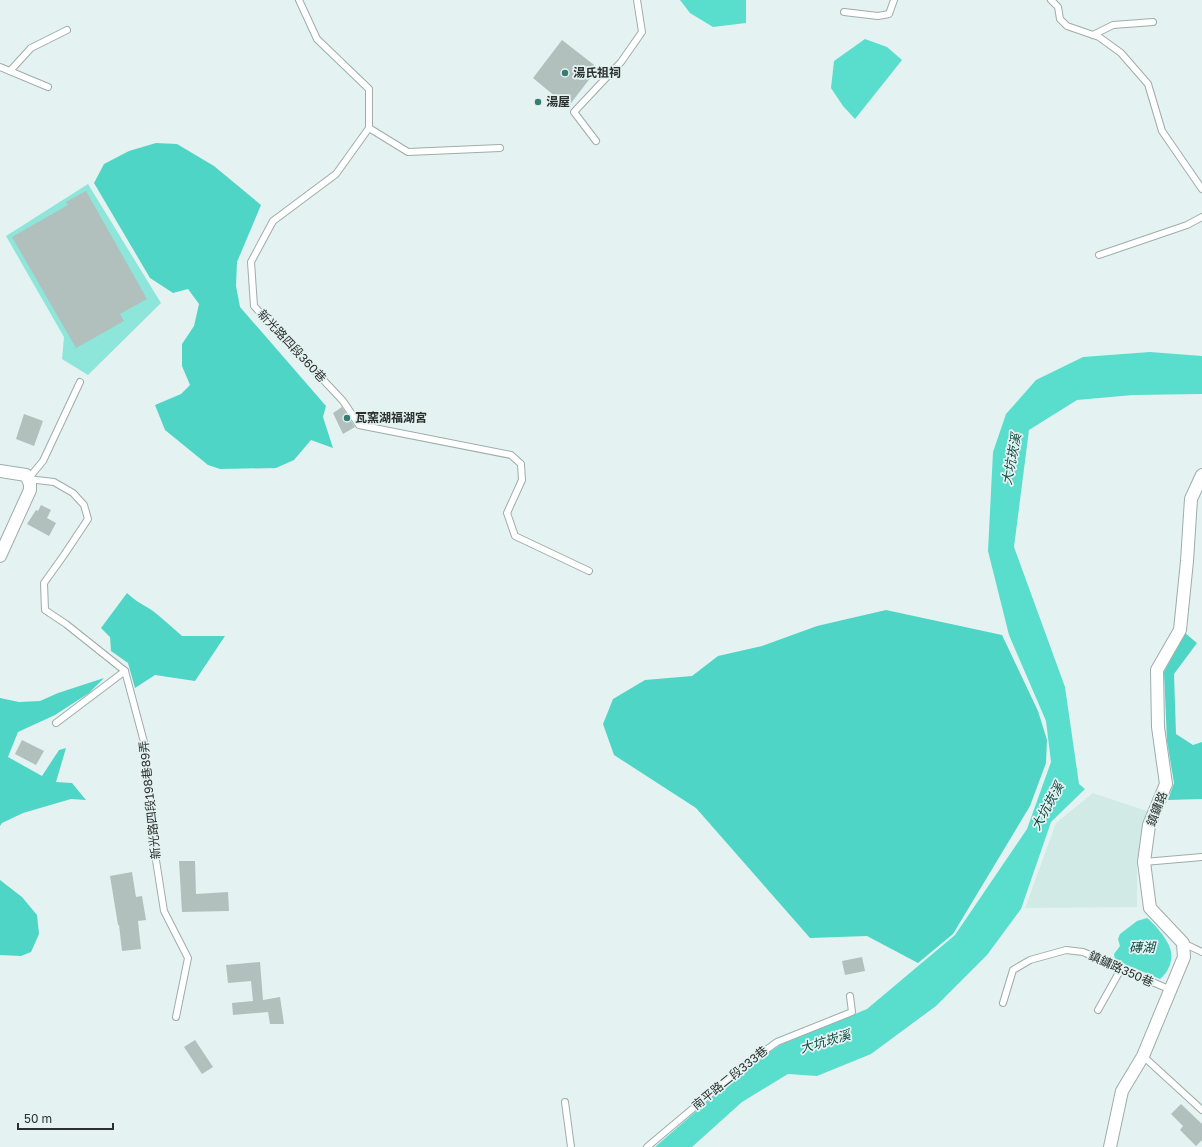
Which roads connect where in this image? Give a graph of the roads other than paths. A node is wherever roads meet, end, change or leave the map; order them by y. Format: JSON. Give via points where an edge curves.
{"nodes":[{"id":1,"x":299,"y":0,"type":"edge"},
{"id":2,"x":638,"y":0,"type":"edge"},
{"id":3,"x":894,"y":0,"type":"edge"},
{"id":4,"x":1051,"y":0,"type":"edge"},
{"id":5,"x":844,"y":12,"type":"dead end"},
{"id":6,"x":1153,"y":22,"type":"dead end"},
{"id":7,"x":67,"y":30,"type":"dead end"},
{"id":8,"x":1093,"y":35,"type":"junction"},
{"id":9,"x":0,"y":67,"type":"edge"},
{"id":10,"x":10,"y":71,"type":"junction"},
{"id":11,"x":48,"y":87,"type":"dead end"},
{"id":12,"x":369,"y":128,"type":"junction"},
{"id":13,"x":596,"y":141,"type":"dead end"},
{"id":14,"x":500,"y":148,"type":"dead end"},
{"id":15,"x":1202,"y":189,"type":"edge"},
{"id":16,"x":1202,"y":217,"type":"edge"},
{"id":17,"x":1099,"y":254,"type":"dead end"},
{"id":18,"x":80,"y":382,"type":"dead end"},
{"id":19,"x":0,"y":471,"type":"edge"},
{"id":20,"x":1202,"y":475,"type":"edge"},
{"id":21,"x":28,"y":479,"type":"junction"},
{"id":22,"x":0,"y":556,"type":"edge"},
{"id":23,"x":589,"y":571,"type":"dead end"},
{"id":24,"x":124,"y":671,"type":"junction"},
{"id":25,"x":56,"y":723,"type":"dead end"},
{"id":26,"x":1202,"y":857,"type":"edge"},
{"id":27,"x":1144,"y":862,"type":"junction"},
{"id":28,"x":1183,"y":943,"type":"junction"},
{"id":29,"x":1202,"y":952,"type":"edge"},
{"id":30,"x":1121,"y":969,"type":"junction"},
{"id":31,"x":1171,"y":990,"type":"junction"},
{"id":32,"x":850,"y":996,"type":"dead end"},
{"id":33,"x":1003,"y":1003,"type":"dead end"},
{"id":34,"x":1098,"y":1010,"type":"dead end"},
{"id":35,"x":176,"y":1017,"type":"dead end"},
{"id":36,"x":1143,"y":1056,"type":"junction"},
{"id":37,"x":565,"y":1102,"type":"dead end"},
{"id":38,"x":1202,"y":1110,"type":"edge"},
{"id":39,"x":571,"y":1147,"type":"edge"},
{"id":40,"x":647,"y":1147,"type":"edge"},
{"id":41,"x":1110,"y":1147,"type":"edge"}],
"edges":[{"from":1,"to":12,"type":"lane","via":[[318,39],[369,89]]},
{"from":2,"to":13,"type":"lane","via":[[642,32],[621,62],[574,112]]},
{"from":3,"to":5,"type":"lane","via":[[889,14],[878,16]]},
{"from":4,"to":8,"type":"lane","via":[[1058,8],[1060,19],[1067,26]]},
{"from":6,"to":8,"type":"lane","via":[[1113,25]]},
{"from":7,"to":10,"type":"lane","via":[[31,48]]},
{"from":8,"to":15,"type":"lane","via":[[1100,37],[1121,53],[1148,84],[1162,131]]},
{"from":9,"to":10,"type":"lane"},
{"from":10,"to":11,"type":"lane"},
{"from":12,"to":14,"type":"lane","via":[[408,152]]},
{"from":12,"to":23,"type":"lane","name":"新光路四段360巷","via":[[336,174],[273,221],[251,262],[254,306],[343,401],[359,425],[511,455],[521,464],[522,480],[507,512],[515,536]]},
{"from":16,"to":17,"type":"lane","via":[[1187,225]]},
{"from":18,"to":21,"type":"lane","via":[[43,461]]},
{"from":19,"to":21,"type":"street","via":[[26,476]]},
{"from":20,"to":27,"type":"street","name":"鎮鏞路","via":[[1191,499],[1180,630],[1157,670],[1158,727],[1166,784],[1149,825]]},
{"from":21,"to":22,"type":"street","via":[[30,490]]},
{"from":21,"to":24,"type":"lane","via":[[54,482],[73,493],[84,505],[88,519],[44,583],[45,610]]},
{"from":24,"to":25,"type":"lane"},
{"from":24,"to":35,"type":"lane","name":"新光路四段198巷89弄","via":[[144,742],[155,854],[164,911],[188,958]]},
{"from":26,"to":27,"type":"lane"},
{"from":27,"to":28,"type":"street","name":"鎮鏞路","via":[[1150,908]]},
{"from":28,"to":29,"type":"lane"},
{"from":28,"to":31,"type":"street","via":[[1184,957]]},
{"from":30,"to":31,"type":"lane","name":"鎮鏞路350巷"},
{"from":30,"to":33,"type":"lane","name":"鎮鏞路350巷","via":[[1083,952],[1066,950],[1030,960],[1013,970]]},
{"from":30,"to":34,"type":"lane"},
{"from":31,"to":36,"type":"street"},
{"from":32,"to":40,"type":"lane","name":"南平路二段333巷","via":[[852,1012],[777,1042],[741,1068]]},
{"from":36,"to":38,"type":"lane"},
{"from":36,"to":41,"type":"street","via":[[1122,1091]]},
{"from":37,"to":39,"type":"lane"}]}
